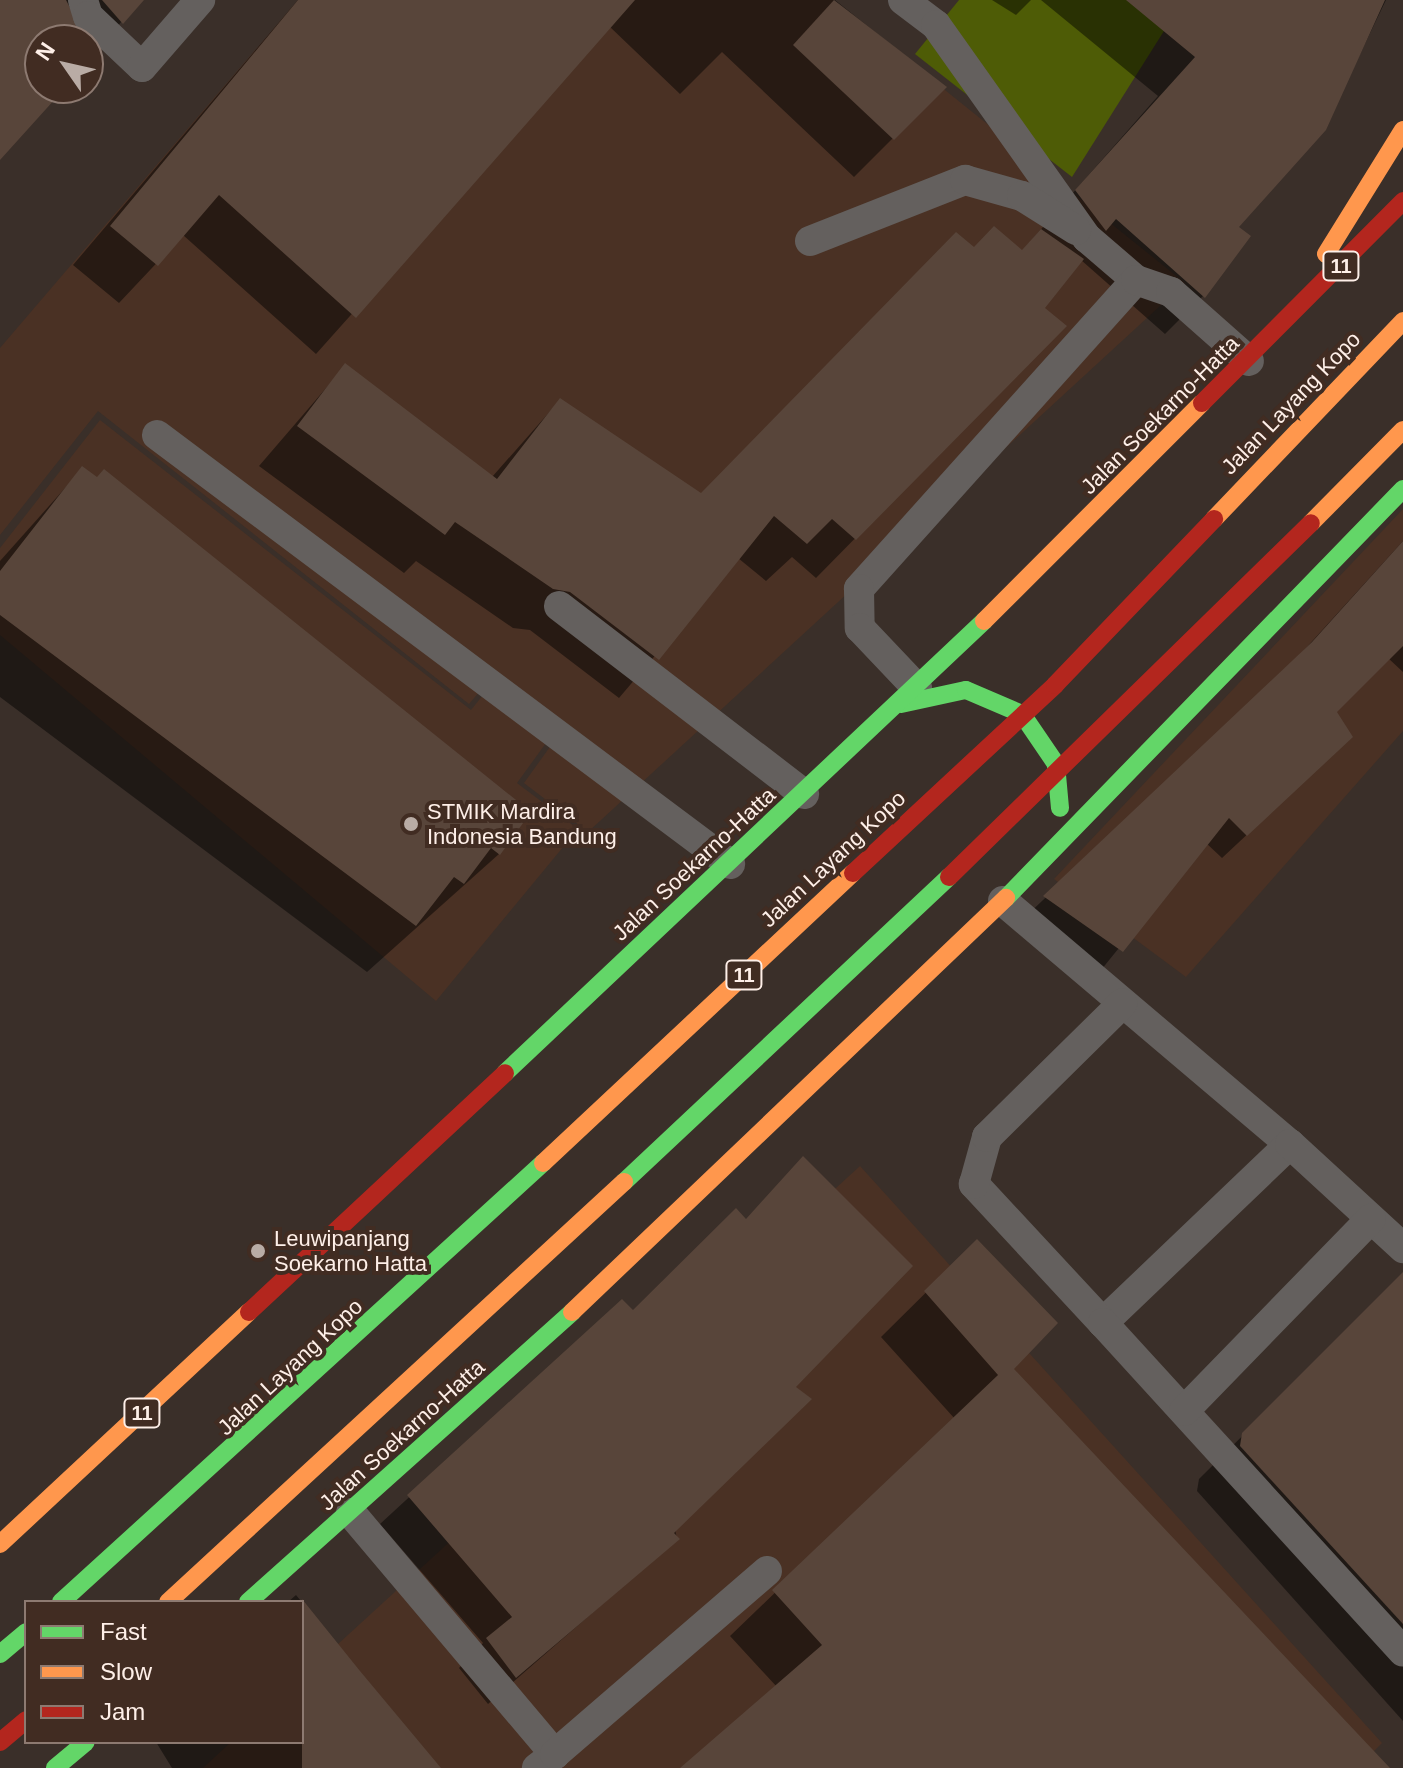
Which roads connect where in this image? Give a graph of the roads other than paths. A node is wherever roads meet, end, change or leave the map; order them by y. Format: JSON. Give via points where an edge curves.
{"nodes":[{"id":1,"x":83,"y":0,"type":"edge"},
{"id":2,"x":200,"y":0,"type":"edge"},
{"id":3,"x":903,"y":0,"type":"edge"},
{"id":4,"x":1403,"y":130,"type":"edge"},
{"id":5,"x":1403,"y":201,"type":"edge"},
{"id":6,"x":1087,"y":238,"type":"junction"},
{"id":7,"x":810,"y":241,"type":"dead end"},
{"id":8,"x":1136,"y":280,"type":"junction"},
{"id":9,"x":1403,"y":321,"type":"edge"},
{"id":10,"x":1279,"y":331,"type":"junction"},
{"id":11,"x":1249,"y":361,"type":"junction"},
{"id":12,"x":1403,"y":430,"type":"edge"},
{"id":13,"x":157,"y":435,"type":"dead end"},
{"id":14,"x":1403,"y":489,"type":"edge"},
{"id":15,"x":559,"y":606,"type":"dead end"},
{"id":16,"x":917,"y":688,"type":"junction"},
{"id":17,"x":881,"y":718,"type":"junction"},
{"id":18,"x":804,"y":794,"type":"junction"},
{"id":19,"x":730,"y":864,"type":"junction"},
{"id":20,"x":1027,"y":877,"type":"junction"},
{"id":21,"x":1003,"y":901,"type":"junction"},
{"id":22,"x":1122,"y":1004,"type":"junction"},
{"id":23,"x":1290,"y":1144,"type":"junction"},
{"id":24,"x":1371,"y":1219,"type":"junction"},
{"id":25,"x":1403,"y":1248,"type":"edge"},
{"id":26,"x":1103,"y":1323,"type":"junction"},
{"id":27,"x":1184,"y":1411,"type":"junction"},
{"id":28,"x":351,"y":1513,"type":"junction"},
{"id":29,"x":0,"y":1544,"type":"edge"},
{"id":30,"x":767,"y":1571,"type":"dead end"},
{"id":31,"x":63,"y":1600,"type":"edge"},
{"id":32,"x":170,"y":1600,"type":"edge"},
{"id":33,"x":250,"y":1600,"type":"edge"},
{"id":34,"x":24,"y":1634,"type":"edge"},
{"id":35,"x":1403,"y":1651,"type":"edge"},
{"id":36,"x":0,"y":1654,"type":"edge"},
{"id":37,"x":24,"y":1722,"type":"edge"},
{"id":38,"x":0,"y":1742,"type":"edge"},
{"id":39,"x":84,"y":1744,"type":"edge"},
{"id":40,"x":546,"y":1761,"type":"edge"},
{"id":41,"x":55,"y":1768,"type":"edge"}],
"edges":[{"from":1,"to":2,"type":"lane","via":[[88,16],[142,67]]},
{"from":3,"to":6,"type":"lane","via":[[936,25]]},
{"from":4,"to":10,"type":"highway"},
{"from":5,"to":10,"type":"highway","name":"Jalan Soekarno-Hatta","number":"11"},
{"from":6,"to":7,"type":"lane","via":[[1022,196],[965,180]]},
{"from":6,"to":8,"type":"lane"},
{"from":8,"to":11,"type":"lane","via":[[1171,292]]},
{"from":8,"to":16,"type":"lane","via":[[859,589],[860,628]]},
{"from":9,"to":31,"type":"highway","name":"Jalan Layang Kopo","number":"11","bridge":true,"via":[[1055,685],[201,1482]]},
{"from":10,"to":11,"type":"highway","name":"Jalan Soekarno-Hatta","number":"11"},
{"from":11,"to":16,"type":"highway","name":"Jalan Soekarno-Hatta","number":"11"},
{"from":12,"to":32,"type":"highway","bridge":true,"via":[[1110,726],[249,1535]]},
{"from":13,"to":19,"type":"lane"},
{"from":14,"to":20,"type":"highway","name":"Jalan Soekarno-Hatta"},
{"from":15,"to":18,"type":"lane"},
{"from":16,"to":17,"type":"highway","name":"Jalan Soekarno-Hatta","number":"11"},
{"from":17,"to":18,"type":"highway","name":"Jalan Soekarno-Hatta","number":"11"},
{"from":17,"to":20,"type":"highway","via":[[936,691],[996,698],[1022,714],[1043,737],[1062,794],[1046,854]]},
{"from":18,"to":19,"type":"highway","name":"Jalan Soekarno-Hatta","number":"11"},
{"from":19,"to":29,"type":"highway","name":"Jalan Soekarno-Hatta","number":"11"},
{"from":20,"to":21,"type":"highway","name":"Jalan Soekarno-Hatta"},
{"from":21,"to":22,"type":"lane"},
{"from":21,"to":28,"type":"highway","name":"Jalan Soekarno-Hatta"},
{"from":22,"to":23,"type":"lane"},
{"from":22,"to":26,"type":"lane","via":[[987,1137],[974,1184]]},
{"from":23,"to":24,"type":"lane"},
{"from":23,"to":26,"type":"lane"},
{"from":24,"to":25,"type":"lane"},
{"from":24,"to":27,"type":"lane"},
{"from":26,"to":27,"type":"lane"},
{"from":27,"to":35,"type":"lane"},
{"from":28,"to":33,"type":"highway","name":"Jalan Soekarno-Hatta"},
{"from":28,"to":40,"type":"lane"},
{"from":30,"to":40,"type":"lane"},
{"from":34,"to":36,"type":"highway"},
{"from":37,"to":38,"type":"highway"},
{"from":39,"to":41,"type":"highway"}]}
